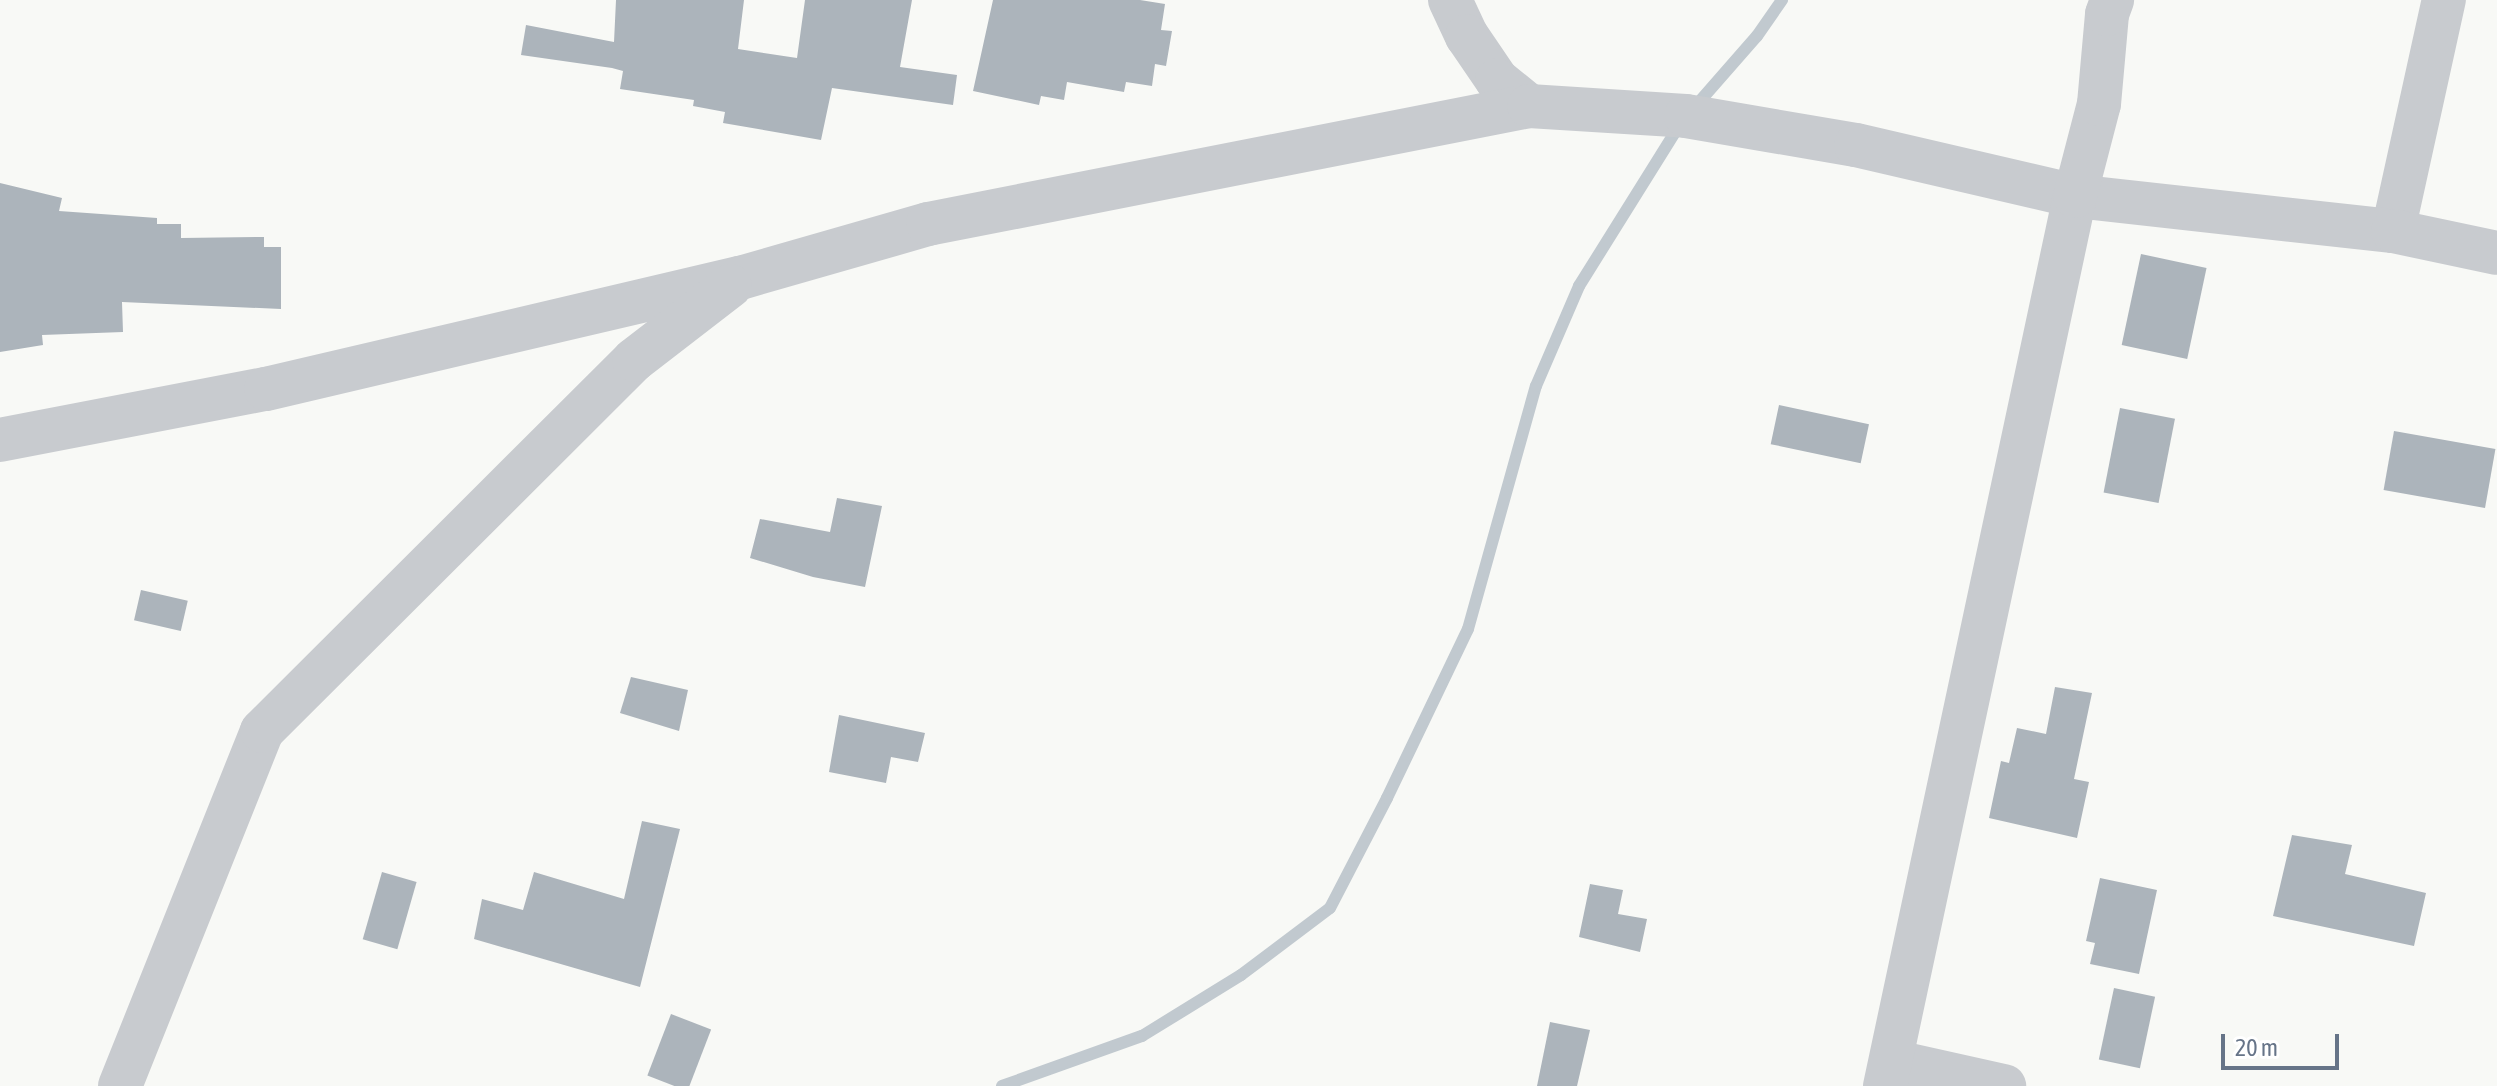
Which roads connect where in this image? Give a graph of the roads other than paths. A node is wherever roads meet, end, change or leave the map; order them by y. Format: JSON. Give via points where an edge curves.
{"nodes":[{"id":1,"x":1450,"y":0,"type":"edge"},
{"id":2,"x":2112,"y":0,"type":"edge"},
{"id":3,"x":2444,"y":0,"type":"edge"},
{"id":4,"x":1529,"y":106,"type":"junction"},
{"id":5,"x":2075,"y":196,"type":"junction"},
{"id":6,"x":2393,"y":231,"type":"junction"},
{"id":7,"x":2497,"y":253,"type":"edge"},
{"id":8,"x":740,"y":278,"type":"junction"},
{"id":9,"x":0,"y":440,"type":"edge"},
{"id":10,"x":1888,"y":1074,"type":"edge"},
{"id":11,"x":120,"y":1086,"type":"edge"},
{"id":12,"x":2004,"y":1086,"type":"edge"}],
"edges":[{"from":1,"to":4,"type":"street","via":[[1497,80]]},
{"from":2,"to":5,"type":"street","via":[[2099,104]]},
{"from":3,"to":6,"type":"street"},
{"from":4,"to":5,"type":"street","via":[[1686,116],[1856,145]]},
{"from":4,"to":8,"type":"street","via":[[928,224]]},
{"from":5,"to":6,"type":"street"},
{"from":5,"to":10,"type":"street"},
{"from":6,"to":7,"type":"street"},
{"from":8,"to":9,"type":"street","via":[[266,389]]},
{"from":8,"to":11,"type":"street","via":[[634,360],[262,731]]},
{"from":10,"to":12,"type":"street"}]}
